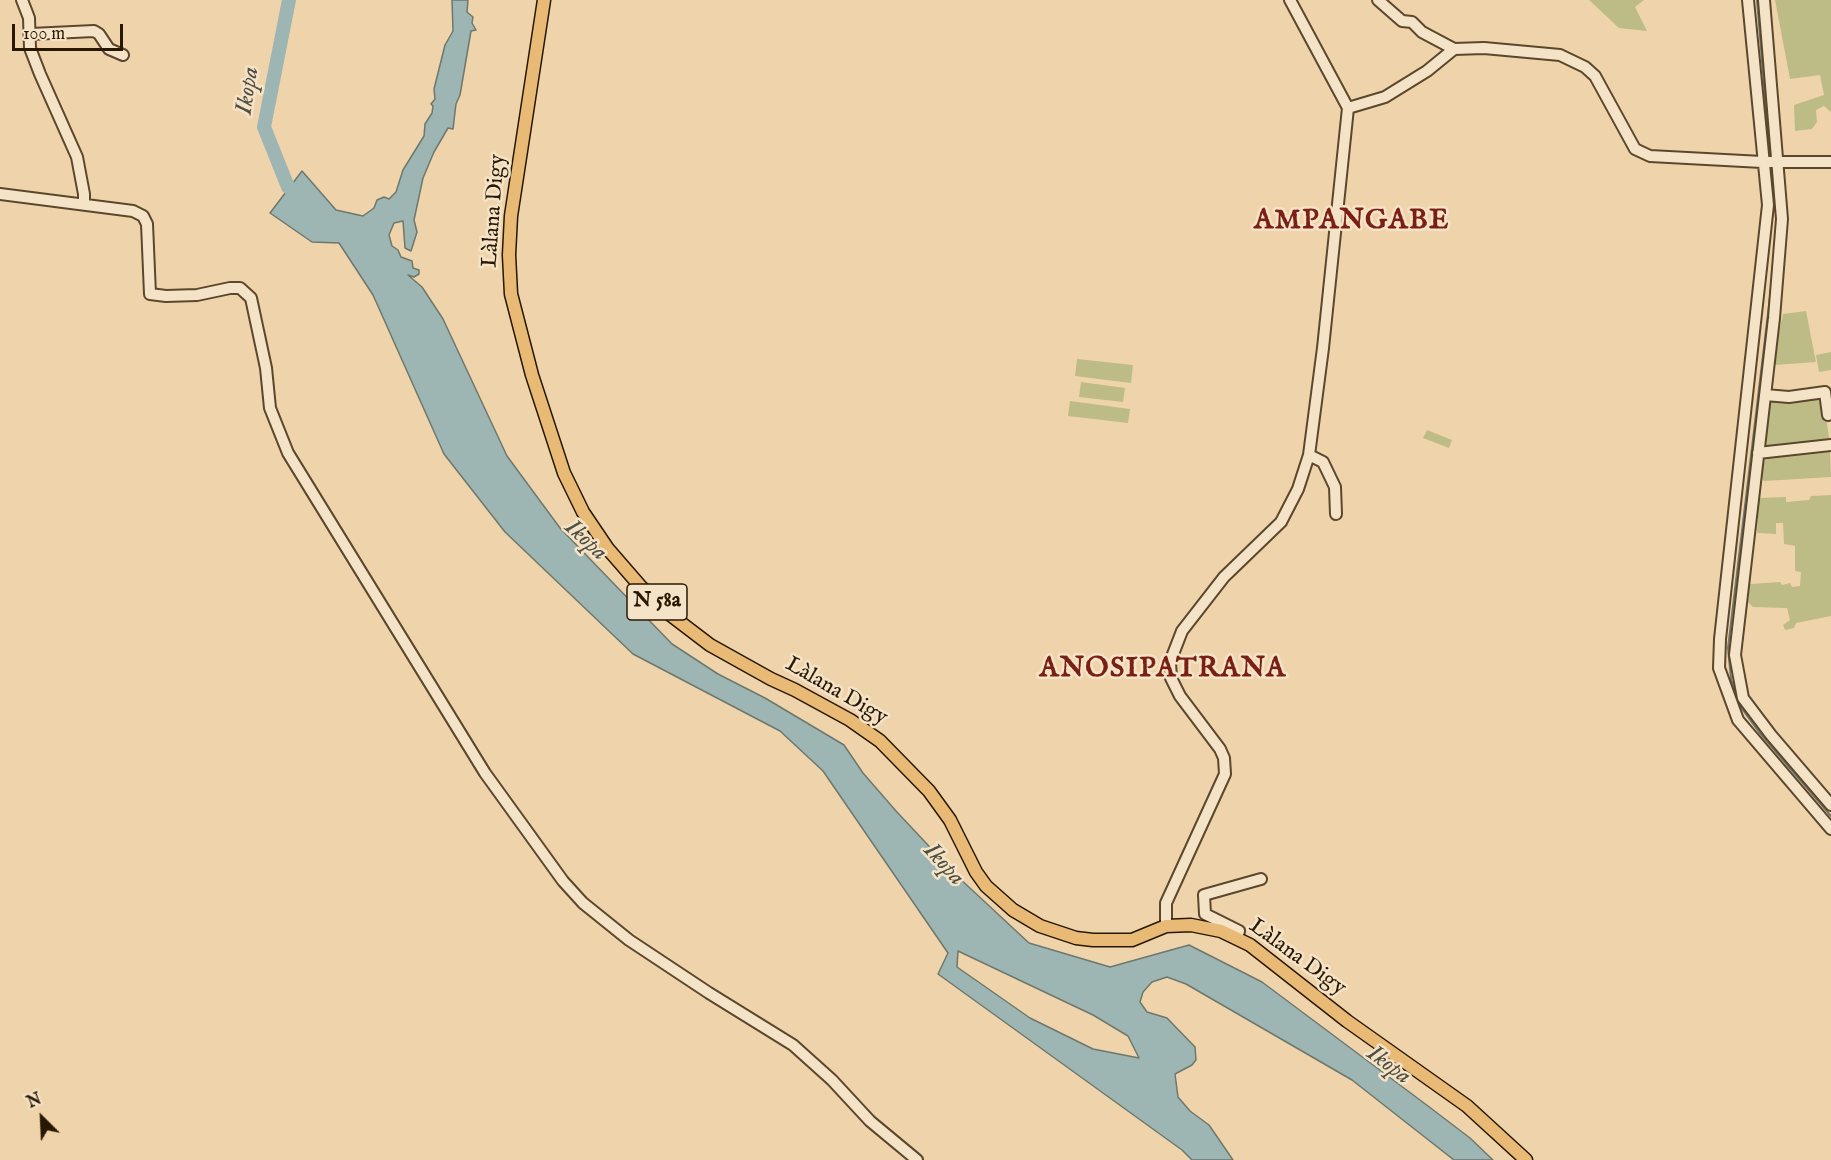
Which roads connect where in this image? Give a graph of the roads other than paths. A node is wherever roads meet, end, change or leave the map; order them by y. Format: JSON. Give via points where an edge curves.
{"nodes":[{"id":1,"x":22,"y":0,"type":"edge"},
{"id":2,"x":544,"y":0,"type":"edge"},
{"id":3,"x":1290,"y":0,"type":"edge"},
{"id":4,"x":1378,"y":0,"type":"edge"},
{"id":5,"x":1748,"y":0,"type":"edge"},
{"id":6,"x":1764,"y":0,"type":"edge"},
{"id":7,"x":31,"y":34,"type":"junction"},
{"id":8,"x":1454,"y":49,"type":"junction"},
{"id":9,"x":123,"y":55,"type":"dead end"},
{"id":10,"x":1348,"y":108,"type":"junction"},
{"id":11,"x":1762,"y":162,"type":"junction"},
{"id":12,"x":1778,"y":162,"type":"junction"},
{"id":13,"x":1831,"y":162,"type":"edge"},
{"id":14,"x":0,"y":194,"type":"edge"},
{"id":15,"x":84,"y":204,"type":"junction"},
{"id":16,"x":1765,"y":395,"type":"junction"},
{"id":17,"x":1831,"y":414,"type":"edge"},
{"id":18,"x":1831,"y":445,"type":"edge"},
{"id":19,"x":1758,"y":453,"type":"junction"},
{"id":20,"x":1309,"y":455,"type":"junction"},
{"id":21,"x":1336,"y":514,"type":"dead end"},
{"id":22,"x":1831,"y":805,"type":"edge"},
{"id":23,"x":1831,"y":828,"type":"edge"},
{"id":24,"x":1261,"y":879,"type":"dead end"},
{"id":25,"x":1166,"y":926,"type":"junction"},
{"id":26,"x":1237,"y":938,"type":"junction"},
{"id":27,"x":917,"y":1160,"type":"edge"},
{"id":28,"x":1526,"y":1160,"type":"edge"}],
"edges":[{"from":1,"to":7,"type":"street"},
{"from":2,"to":25,"type":"main road","name":"Làlana Digy","number":"N 58a","via":[[511,216],[511,294],[554,446],[583,512],[641,587],[696,634],[737,661],[850,720],[880,741],[928,791],[950,820],[986,886],[1013,910],[1040,926],[1093,940],[1132,940]]},
{"from":3,"to":10,"type":"street"},
{"from":4,"to":8,"type":"street","via":[[1402,21],[1412,22],[1422,32]]},
{"from":5,"to":11,"type":"street"},
{"from":6,"to":12,"type":"street"},
{"from":7,"to":9,"type":"street","via":[[94,31],[109,49]]},
{"from":7,"to":15,"type":"street","via":[[30,48],[77,157]]},
{"from":8,"to":10,"type":"street","via":[[1385,97]]},
{"from":8,"to":11,"type":"street","via":[[1560,56],[1585,67],[1595,76],[1635,148],[1650,156]]},
{"from":10,"to":20,"type":"street"},
{"from":11,"to":12,"type":"street"},
{"from":11,"to":23,"type":"street","via":[[1768,205],[1719,668],[1738,720]]},
{"from":12,"to":13,"type":"street"},
{"from":12,"to":16,"type":"street","via":[[1782,219]]},
{"from":14,"to":15,"type":"street"},
{"from":15,"to":27,"type":"street","via":[[143,216],[147,224],[150,294],[197,296],[240,288],[251,298],[270,408],[288,453],[485,772],[563,881],[583,903],[629,939],[792,1045],[870,1121]]},
{"from":16,"to":17,"type":"street","via":[[1789,397],[1825,392],[1828,415]]},
{"from":16,"to":19,"type":"street"},
{"from":18,"to":19,"type":"street"},
{"from":19,"to":22,"type":"street","via":[[1735,655],[1743,698]]},
{"from":20,"to":21,"type":"street","via":[[1323,462],[1335,487]]},
{"from":20,"to":25,"type":"street","via":[[1281,522],[1224,577],[1182,631],[1170,662],[1180,696],[1220,749],[1225,774],[1166,903]]},
{"from":24,"to":26,"type":"street","via":[[1204,895],[1205,914],[1239,932]]},
{"from":25,"to":26,"type":"main road","name":"Làlana Digy","number":"N 58a","via":[[1191,925]]},
{"from":26,"to":28,"type":"main road","name":"Làlana Digy","number":"N 58a","via":[[1467,1106]]}]}
